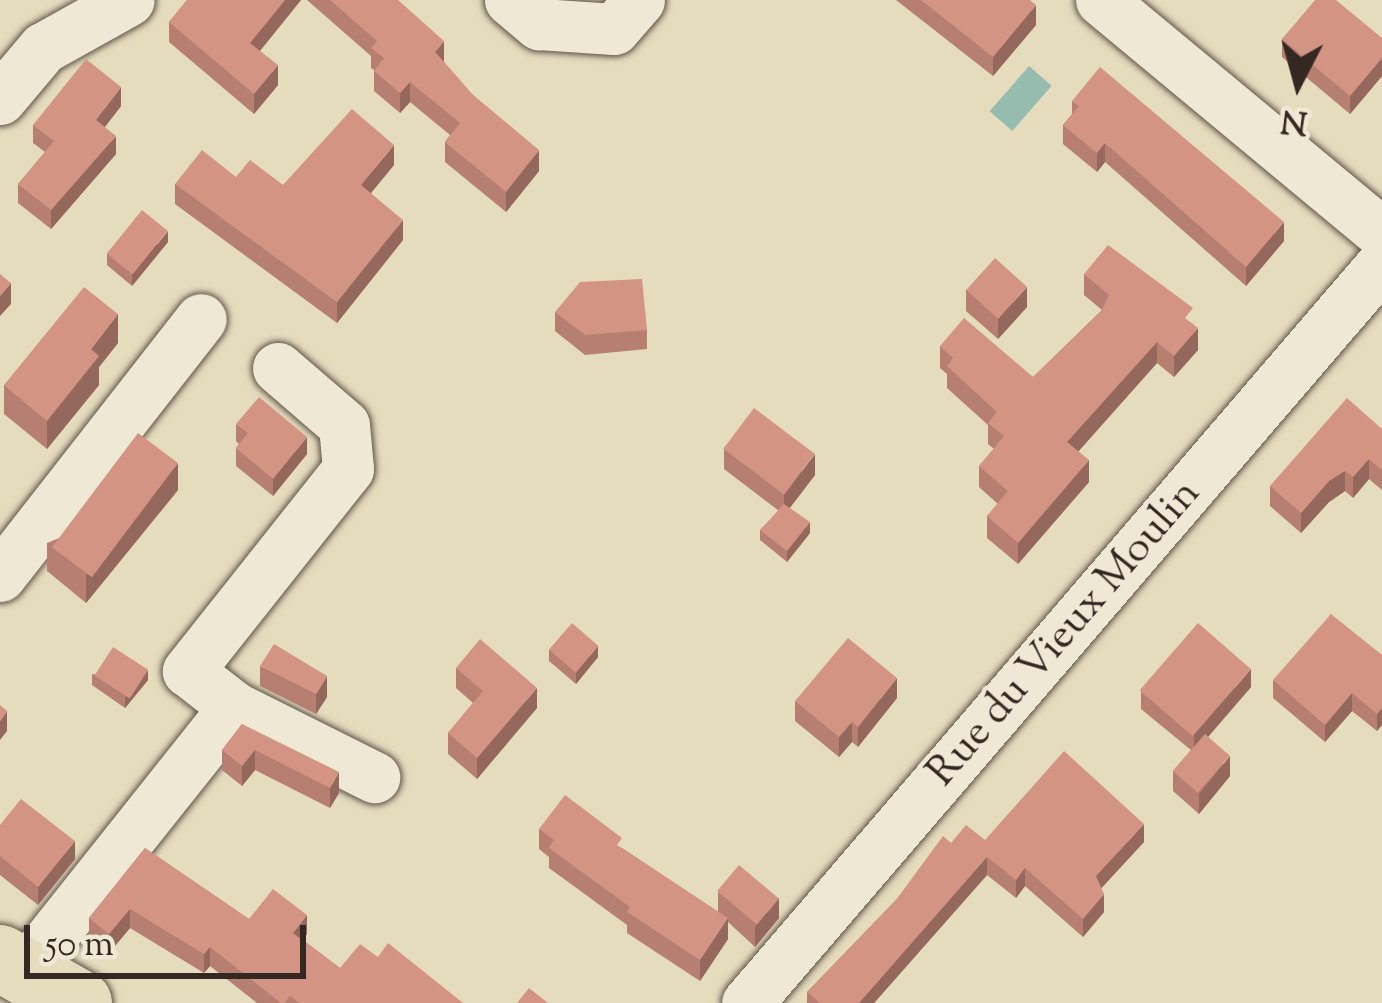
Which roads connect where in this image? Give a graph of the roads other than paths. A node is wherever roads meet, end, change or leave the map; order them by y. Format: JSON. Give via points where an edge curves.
{"nodes":[{"id":1,"x":129,"y":0,"type":"edge"},
{"id":2,"x":510,"y":0,"type":"edge"},
{"id":3,"x":639,"y":0,"type":"edge"},
{"id":4,"x":1101,"y":0,"type":"edge"},
{"id":5,"x":0,"y":99,"type":"edge"},
{"id":6,"x":1382,"y":233,"type":"edge"},
{"id":7,"x":1382,"y":264,"type":"edge"},
{"id":8,"x":201,"y":319,"type":"dead end"},
{"id":9,"x":278,"y":368,"type":"dead end"},
{"id":10,"x":0,"y":576,"type":"edge"},
{"id":11,"x":234,"y":707,"type":"junction"},
{"id":12,"x":374,"y":777,"type":"dead end"},
{"id":13,"x":34,"y":977,"type":"edge"},
{"id":14,"x":747,"y":1003,"type":"edge"}],
"edges":[{"from":1,"to":5,"type":"street","via":[[43,48]]},
{"from":2,"to":3,"type":"street","via":[[539,24],[614,29]]},
{"from":4,"to":6,"type":"street"},
{"from":7,"to":14,"type":"street","name":"Rue du Vieux Moulin"},
{"from":8,"to":10,"type":"street"},
{"from":9,"to":11,"type":"street","via":[[344,425],[348,469],[188,671]]},
{"from":11,"to":12,"type":"street"},
{"from":11,"to":13,"type":"street"}]}
